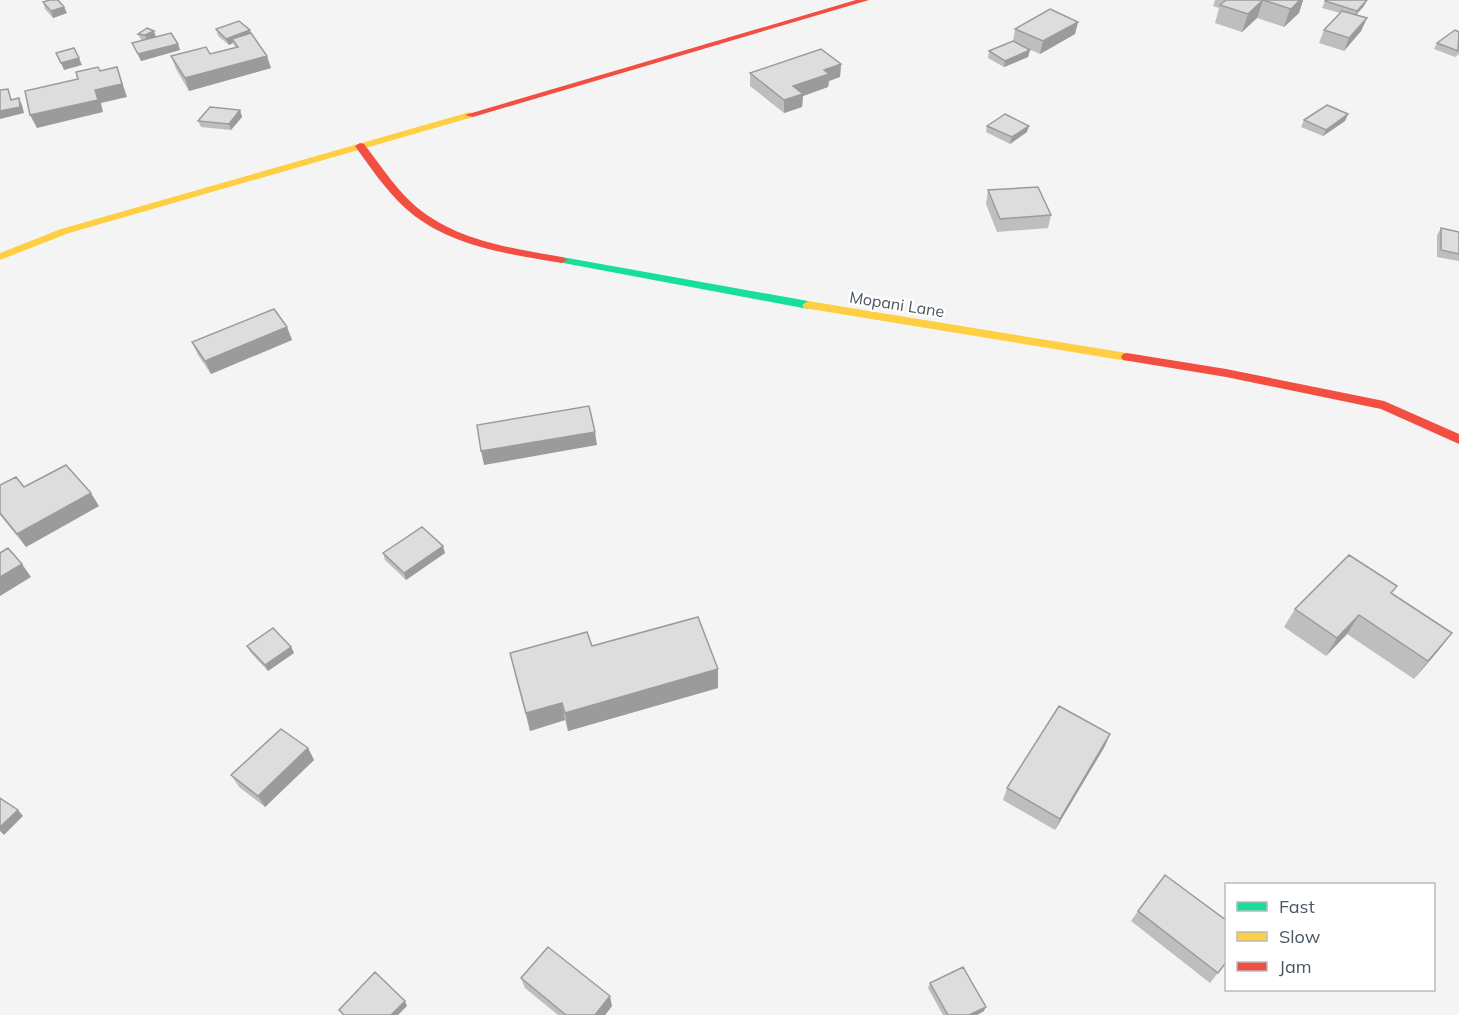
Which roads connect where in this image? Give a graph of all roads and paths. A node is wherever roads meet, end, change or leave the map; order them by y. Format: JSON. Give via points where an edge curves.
{"nodes":[{"id":1,"x":864,"y":0,"type":"edge"},
{"id":2,"x":360,"y":146,"type":"junction"},
{"id":3,"x":0,"y":257,"type":"edge"},
{"id":4,"x":1459,"y":439,"type":"edge"}],
"edges":[{"from":1,"to":2,"type":"street"},
{"from":2,"to":3,"type":"street","via":[[65,231]]},
{"from":2,"to":4,"type":"street","name":"Mopani Lane","via":[[413,210],[482,245],[764,298],[1226,373],[1384,405]]}]}
